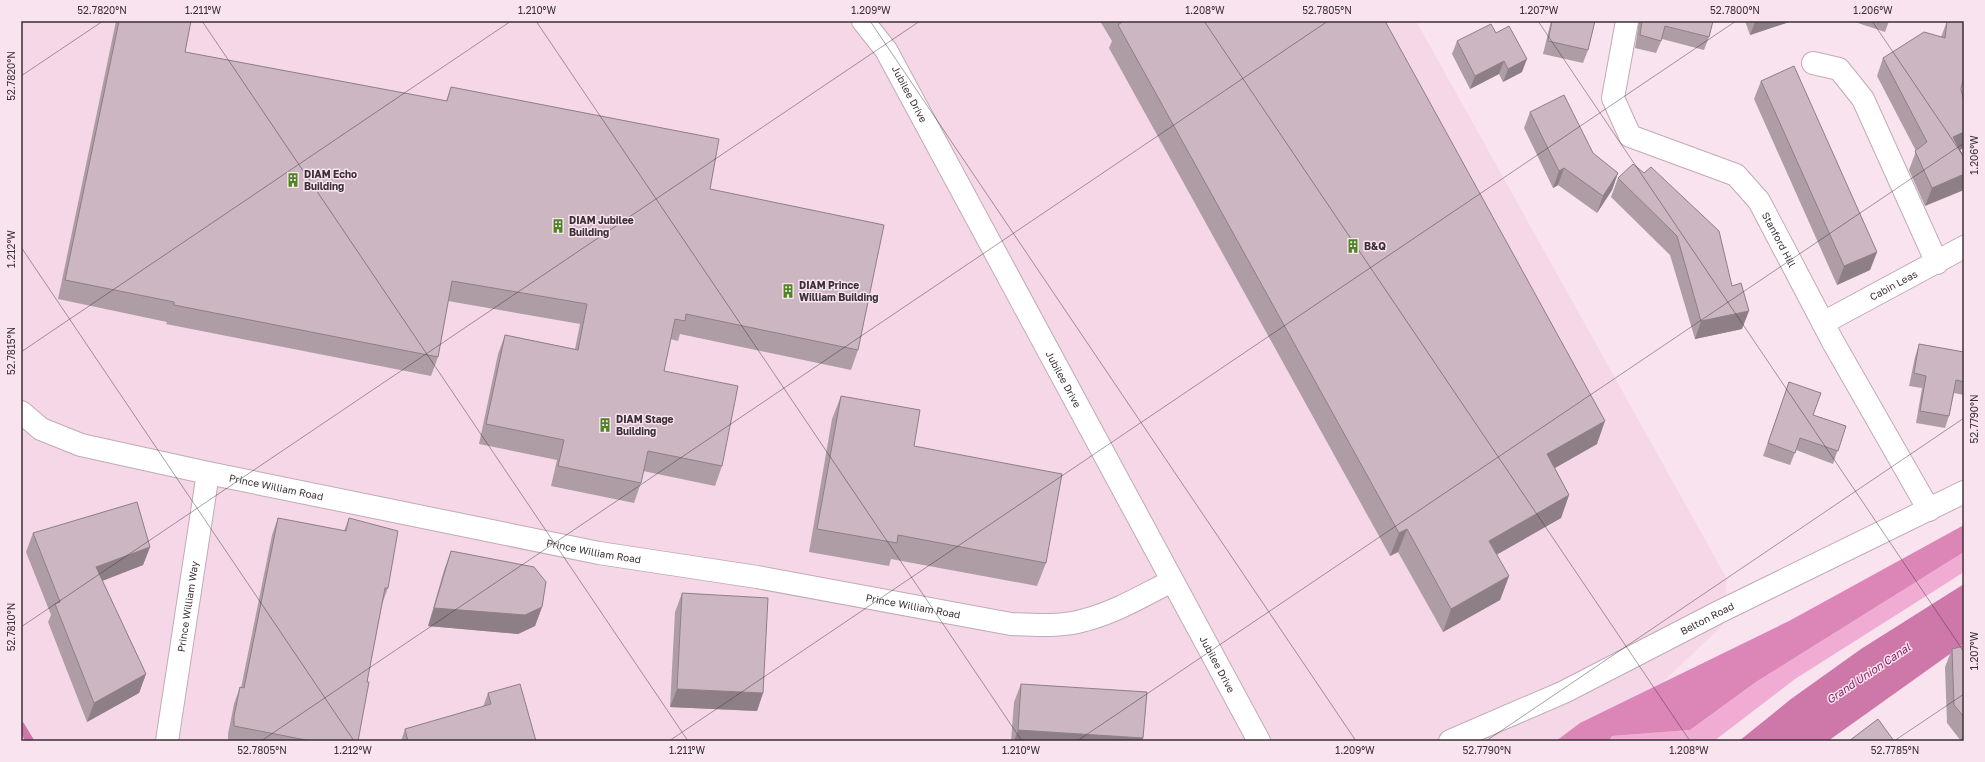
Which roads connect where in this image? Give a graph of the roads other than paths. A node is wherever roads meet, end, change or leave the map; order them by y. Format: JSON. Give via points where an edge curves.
{"nodes":[{"id":1,"x":863,"y":21,"type":"edge"},
{"id":2,"x":1627,"y":21,"type":"edge"},
{"id":3,"x":1813,"y":63,"type":"dead end"},
{"id":4,"x":1964,"y":247,"type":"edge"},
{"id":5,"x":1937,"y":263,"type":"junction"},
{"id":6,"x":1823,"y":323,"type":"junction"},
{"id":7,"x":21,"y":412,"type":"edge"},
{"id":8,"x":208,"y":473,"type":"junction"},
{"id":9,"x":1964,"y":492,"type":"edge"},
{"id":10,"x":1929,"y":510,"type":"junction"},
{"id":11,"x":1172,"y":581,"type":"junction"},
{"id":12,"x":167,"y":741,"type":"edge"},
{"id":13,"x":1259,"y":741,"type":"edge"},
{"id":14,"x":1450,"y":741,"type":"edge"}],
"edges":[{"from":1,"to":11,"type":"street","name":"Jubilee Drive","via":[[886,50]]},
{"from":2,"to":6,"type":"street","name":"Stanford Hill","via":[[1613,98],[1630,136],[1736,175],[1759,201]]},
{"from":3,"to":5,"type":"street","via":[[1838,69],[1863,99]]},
{"from":4,"to":5,"type":"street","name":"Cabin Leas"},
{"from":5,"to":6,"type":"street","name":"Cabin Leas"},
{"from":6,"to":10,"type":"street","name":"Stanford Hill"},
{"from":7,"to":8,"type":"street","name":"Prince William Road","via":[[41,429],[81,445]]},
{"from":8,"to":11,"type":"street","name":"Prince William Road","via":[[599,553],[757,577],[1011,624],[1084,621],[1109,612]]},
{"from":8,"to":12,"type":"street","name":"Prince William Way"},
{"from":9,"to":10,"type":"street","name":"Belton Road"},
{"from":10,"to":14,"type":"street","name":"Belton Road","via":[[1719,612],[1564,692]]},
{"from":11,"to":13,"type":"street","name":"Jubilee Drive"}]}
